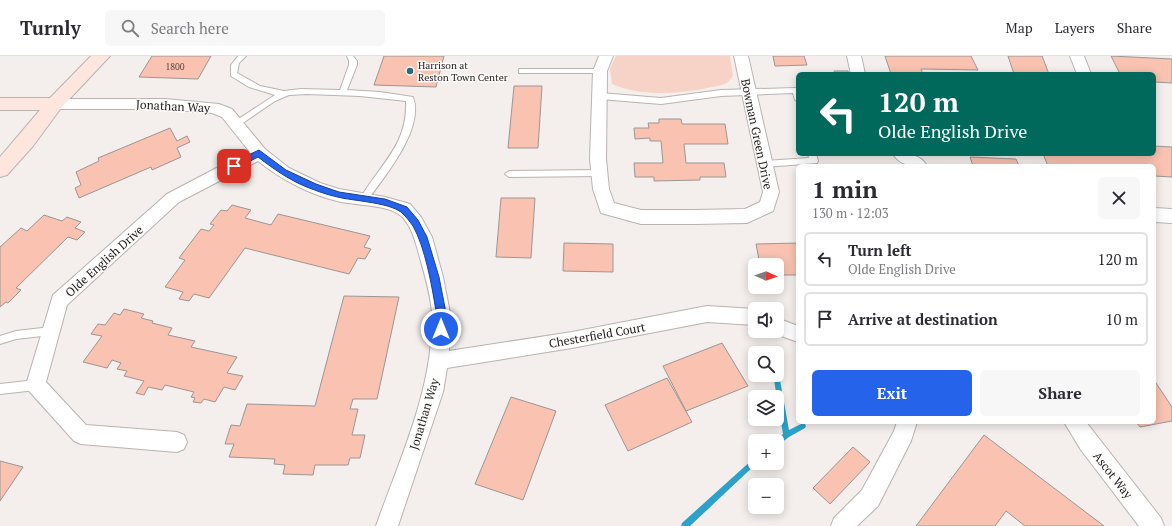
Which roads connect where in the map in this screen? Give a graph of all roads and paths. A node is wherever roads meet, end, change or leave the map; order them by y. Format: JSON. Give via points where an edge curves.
{"nodes":[{"id":1,"x":81,"y":56,"type":"edge"},
{"id":2,"x":101,"y":56,"type":"edge"},
{"id":3,"x":243,"y":56,"type":"edge"},
{"id":4,"x":350,"y":56,"type":"edge"},
{"id":5,"x":606,"y":56,"type":"edge"},
{"id":6,"x":741,"y":56,"type":"edge"},
{"id":7,"x":854,"y":56,"type":"edge"},
{"id":8,"x":1077,"y":56,"type":"edge"},
{"id":9,"x":522,"y":71,"type":"dead end"},
{"id":10,"x":600,"y":71,"type":"junction"},
{"id":11,"x":858,"y":72,"type":"edge"},
{"id":12,"x":1083,"y":72,"type":"edge"},
{"id":13,"x":796,"y":90,"type":"edge"},
{"id":14,"x":748,"y":92,"type":"junction"},
{"id":15,"x":342,"y":93,"type":"junction"},
{"id":16,"x":284,"y":94,"type":"junction"},
{"id":17,"x":600,"y":96,"type":"junction"},
{"id":18,"x":0,"y":104,"type":"edge"},
{"id":19,"x":55,"y":104,"type":"junction"},
{"id":20,"x":237,"y":124,"type":"junction"},
{"id":21,"x":259,"y":153,"type":"junction"},
{"id":22,"x":813,"y":156,"type":"edge"},
{"id":23,"x":904,"y":156,"type":"edge"},
{"id":24,"x":765,"y":164,"type":"junction"},
{"id":25,"x":916,"y":164,"type":"edge"},
{"id":26,"x":0,"y":170,"type":"edge"},
{"id":27,"x":509,"y":174,"type":"dead end"},
{"id":28,"x":600,"y":174,"type":"junction"},
{"id":29,"x":364,"y":199,"type":"junction"},
{"id":30,"x":1156,"y":215,"type":"edge"},
{"id":31,"x":1172,"y":216,"type":"edge"},
{"id":32,"x":748,"y":317,"type":"edge"},
{"id":33,"x":784,"y":329,"type":"edge"},
{"id":34,"x":51,"y":331,"type":"junction"},
{"id":35,"x":796,"y":333,"type":"edge"},
{"id":36,"x":0,"y":340,"type":"edge"},
{"id":37,"x":440,"y":361,"type":"junction"},
{"id":38,"x":36,"y":385,"type":"junction"},
{"id":39,"x":0,"y":389,"type":"edge"},
{"id":40,"x":906,"y":424,"type":"edge"},
{"id":41,"x":1075,"y":424,"type":"edge"},
{"id":42,"x":177,"y":442,"type":"dead end"},
{"id":43,"x":387,"y":526,"type":"edge"},
{"id":44,"x":842,"y":526,"type":"edge"},
{"id":45,"x":1153,"y":526,"type":"edge"}],
"edges":[{"from":1,"to":19,"type":"street"},
{"from":2,"to":19,"type":"street"},
{"from":3,"to":16,"type":"lane","via":[[236,61],[234,74],[255,87]]},
{"from":4,"to":15,"type":"lane","via":[[353,65]]},
{"from":5,"to":10,"type":"street","name":"Bowman Green Drive"},
{"from":6,"to":14,"type":"street","name":"Bowman Green Drive"},
{"from":7,"to":11,"type":"street"},
{"from":8,"to":12,"type":"street"},
{"from":9,"to":10,"type":"lane"},
{"from":10,"to":17,"type":"street","name":"Bowman Green Drive"},
{"from":13,"to":14,"type":"lane"},
{"from":14,"to":17,"type":"lane","via":[[661,101]]},
{"from":14,"to":24,"type":"street","name":"Bowman Green Drive"},
{"from":15,"to":16,"type":"lane"},
{"from":15,"to":29,"type":"lane","via":[[410,98],[412,111],[405,136],[391,162]]},
{"from":16,"to":20,"type":"lane"},
{"from":17,"to":28,"type":"street","name":"Bowman Green Drive"},
{"from":18,"to":19,"type":"street"},
{"from":19,"to":20,"type":"street","name":"Jonathan Way","via":[[198,105],[227,113]]},
{"from":19,"to":26,"type":"street"},
{"from":20,"to":21,"type":"street","name":"Jonathan Way"},
{"from":21,"to":29,"type":"street","name":"Jonathan Way","via":[[283,172],[314,187]]},
{"from":21,"to":34,"type":"street","name":"Olde English Drive","via":[[173,198],[59,301]]},
{"from":22,"to":24,"type":"lane","via":[[814,161]]},
{"from":23,"to":25,"type":"street"},
{"from":24,"to":28,"type":"street","name":"Bowman Green Drive","via":[[771,192],[767,206],[748,216],[641,217],[607,208],[601,189]]},
{"from":27,"to":28,"type":"lane"},
{"from":29,"to":37,"type":"street","name":"Jonathan Way","via":[[404,209],[423,237],[441,313]]},
{"from":30,"to":31,"type":"street"},
{"from":32,"to":37,"type":"street","name":"Chesterfield Court","via":[[707,314],[572,340]]},
{"from":33,"to":35,"type":"street"},
{"from":34,"to":36,"type":"lane","via":[[16,335]]},
{"from":34,"to":38,"type":"street","name":"Olde English Drive"},
{"from":37,"to":43,"type":"street","name":"Jonathan Way","via":[[433,392]]},
{"from":38,"to":39,"type":"lane"},
{"from":38,"to":42,"type":"street","via":[[81,434]]},
{"from":40,"to":44,"type":"street","via":[[904,434],[870,498]]},
{"from":41,"to":45,"type":"street","name":"Ascot Way"}]}
